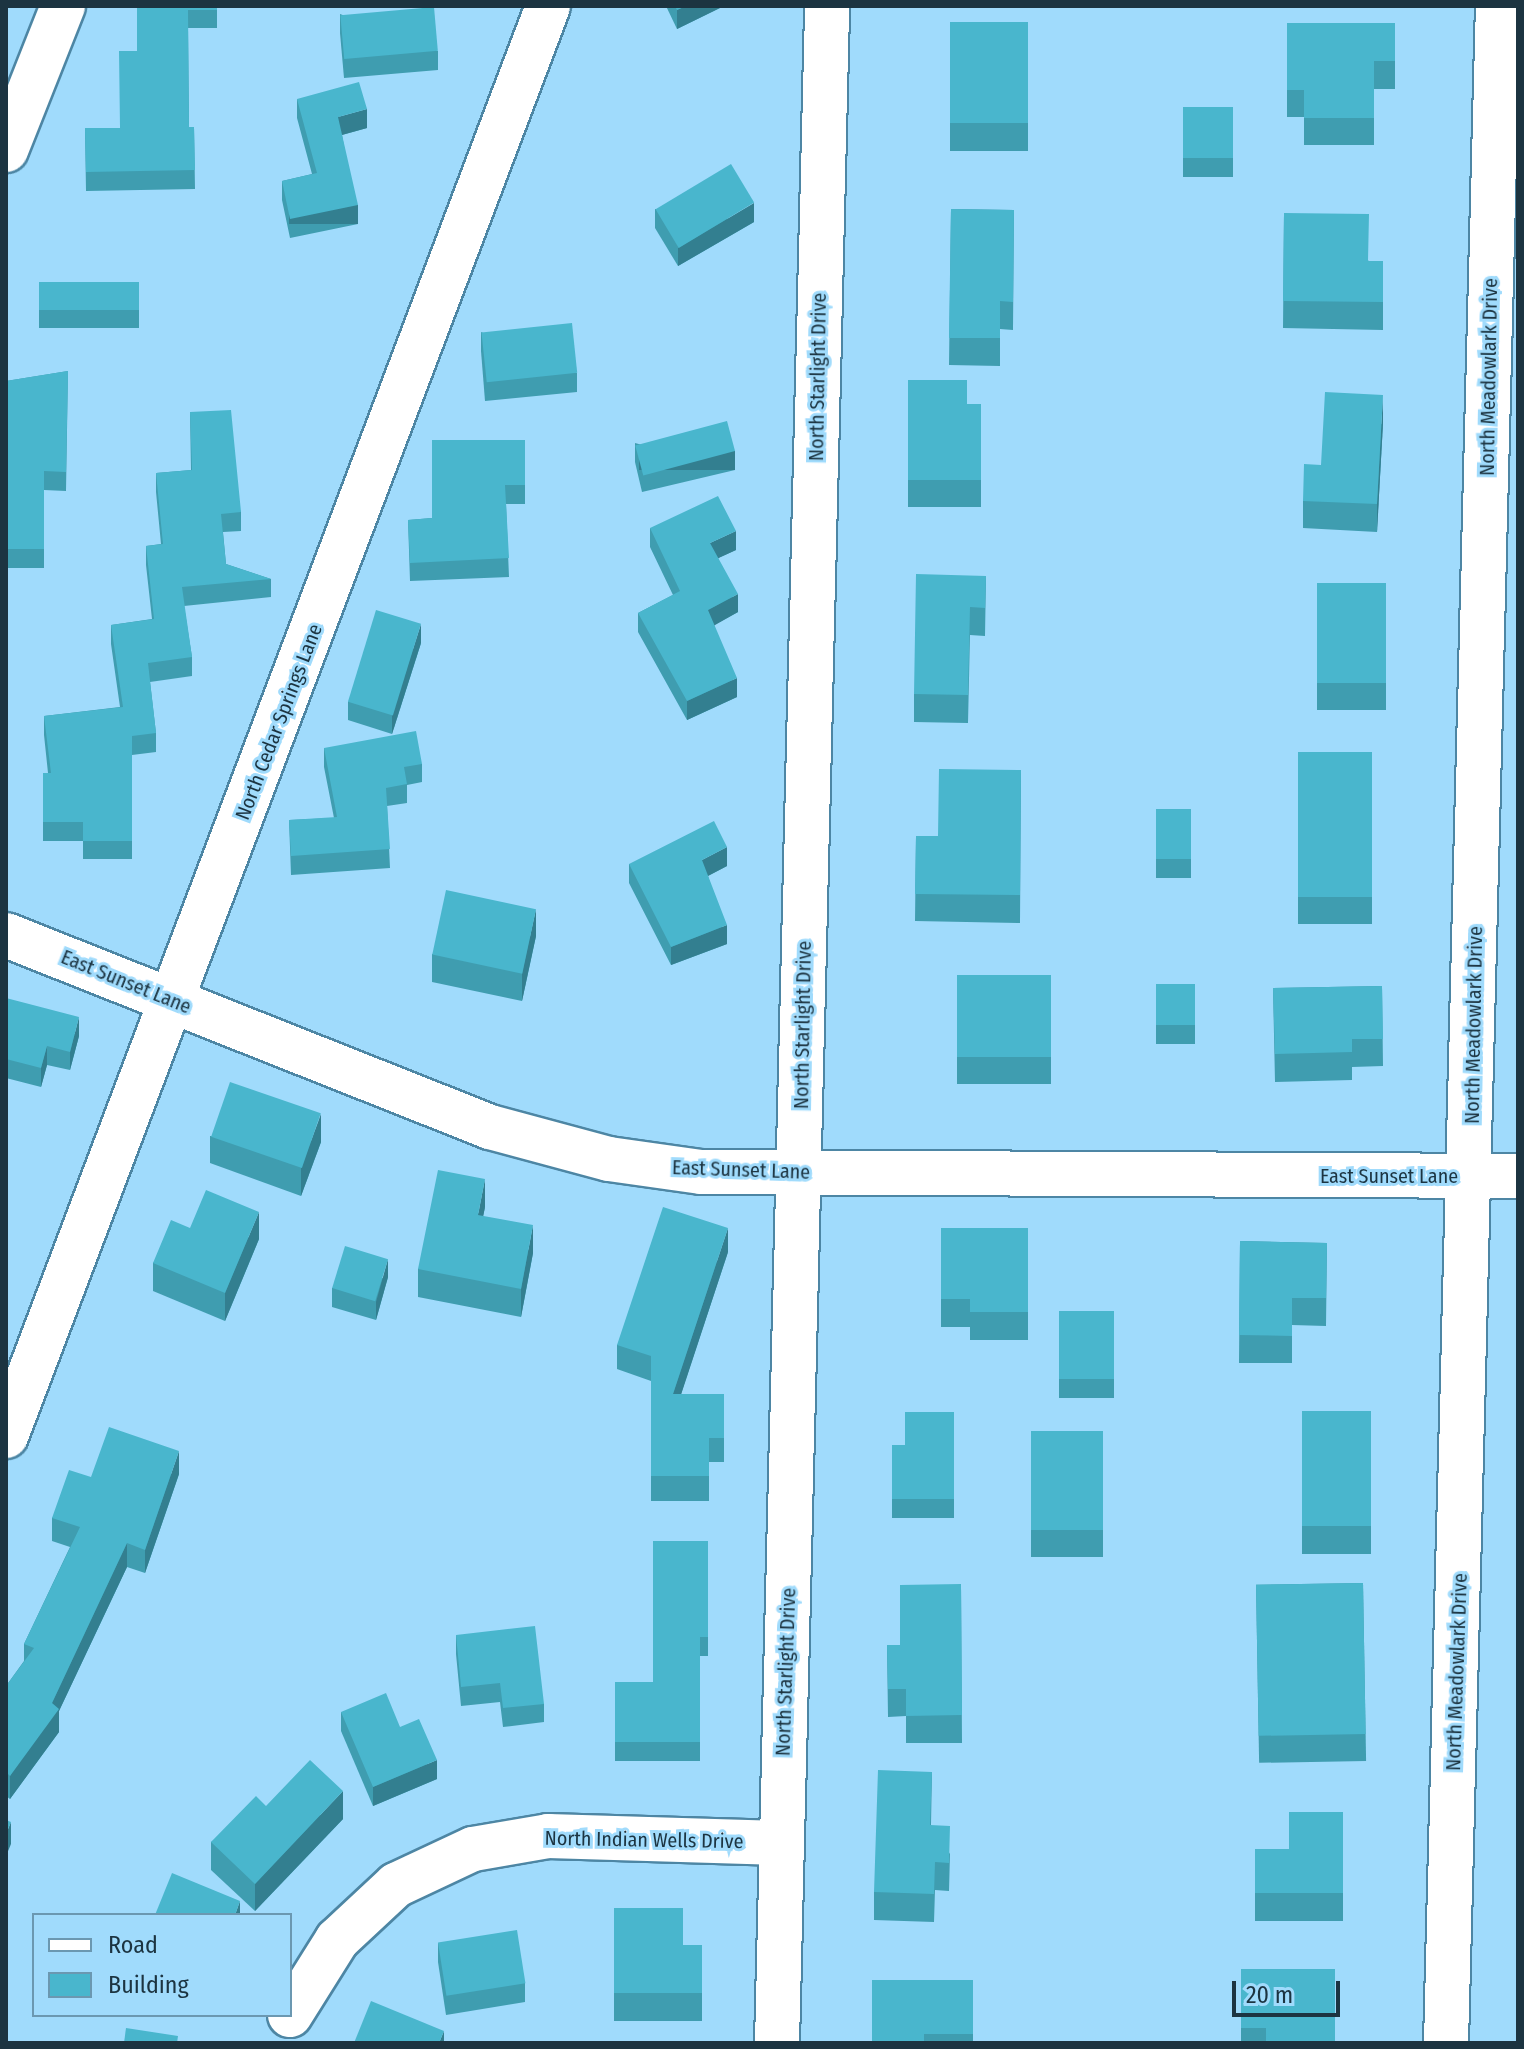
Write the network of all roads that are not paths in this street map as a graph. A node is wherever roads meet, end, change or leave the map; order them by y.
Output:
1 (63, 6) edge
2 (548, 6) edge
3 (827, 6) edge
4 (1498, 6) edge
5 (6, 150) edge
6 (6, 935) edge
7 (174, 1001) junction
8 (799, 1173) junction
9 (1471, 1176) junction
10 (1518, 1176) edge
11 (6, 1436) edge
12 (781, 1843) junction
13 (292, 2012) edge
14 (289, 2017) edge
15 (275, 2043) edge
16 (777, 2043) edge
17 (1446, 2043) edge

1 - 5 street
2 - 7 street, North Cedar Springs Lane
3 - 8 street, North Starlight Drive
4 - 9 street, North Meadowlark Drive
6 - 7 street, East Sunset Lane
7 - 8 street, East Sunset Lane
7 - 11 street, North Cedar Springs Lane
8 - 9 street, East Sunset Lane
8 - 12 street, North Starlight Drive
9 - 10 street, East Sunset Lane
9 - 17 street, North Meadowlark Drive
12 - 13 street, North Indian Wells Drive
12 - 16 street, North Starlight Drive
14 - 15 street, North Indian Wells Drive

